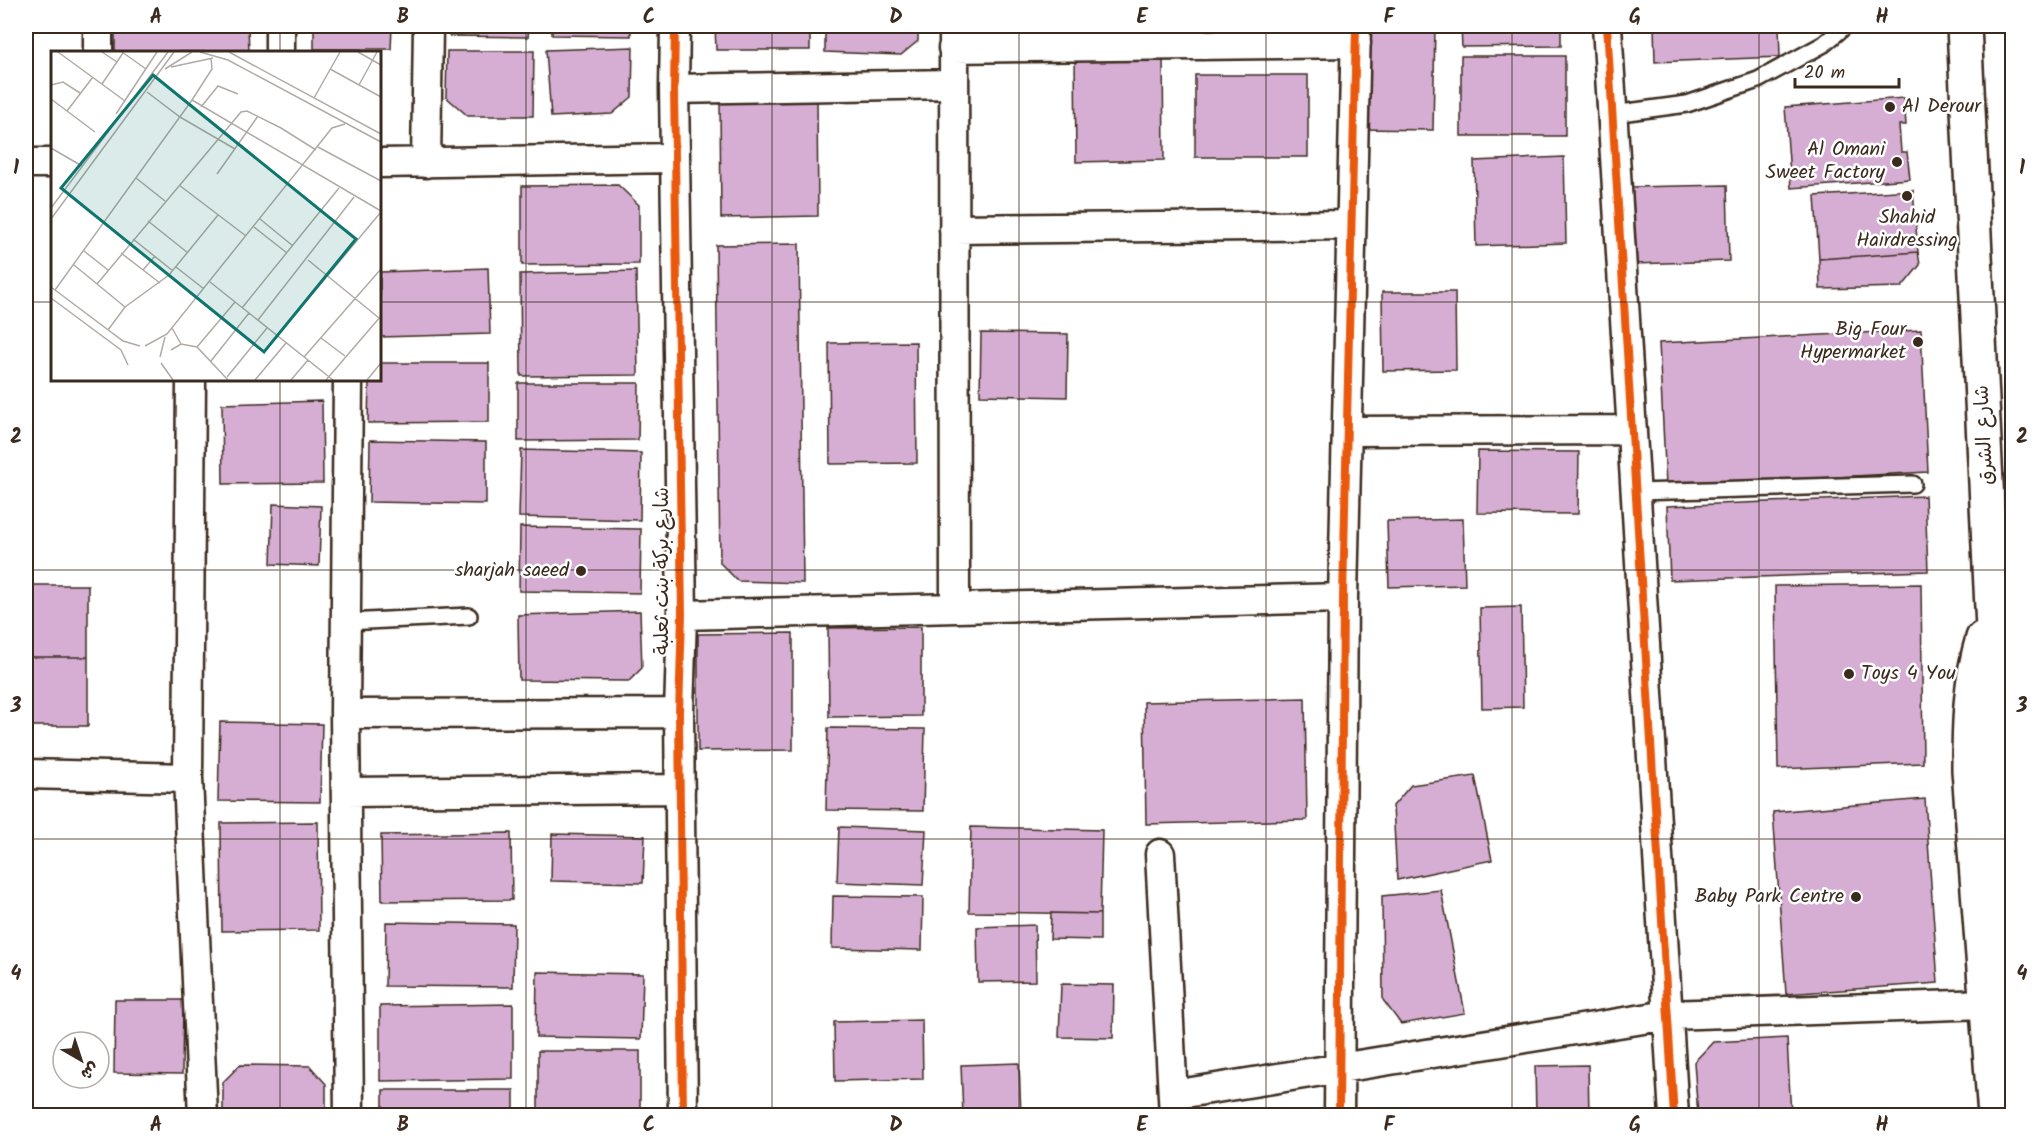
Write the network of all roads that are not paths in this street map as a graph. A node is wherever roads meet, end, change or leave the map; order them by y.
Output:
1 (98, 26) edge
2 (279, 26) edge
3 (429, 26) edge
4 (675, 26) edge
5 (1607, 26) edge
6 (1845, 26) edge
7 (1964, 26) edge
8 (1356, 34) edge
9 (1139, 36) edge
10 (953, 37) edge
11 (98, 51) edge
12 (280, 51) edge
13 (954, 84) junction
14 (674, 89) junction
15 (1613, 114) junction
16 (675, 158) junction
17 (26, 163) edge
18 (51, 163) edge
19 (381, 163) edge
20 (426, 163) junction
21 (1351, 225) junction
22 (954, 229) junction
23 (191, 381) edge
24 (348, 381) edge
25 (1632, 430) junction
26 (1347, 431) junction
27 (1913, 483) dead end
28 (1636, 492) junction
29 (1343, 598) junction
30 (1993, 602) junction
31 (955, 608) junction
32 (681, 615) junction
33 (469, 616) dead end
34 (346, 621) junction
35 (680, 712) junction
36 (345, 714) junction
37 (26, 774) edge
38 (188, 777) junction
39 (680, 789) junction
40 (346, 792) junction
41 (1160, 854) dead end
42 (1986, 1004) junction
43 (1668, 1015) junction
44 (2013, 1024) edge
45 (1339, 1068) junction
46 (1174, 1105) edge
47 (203, 1116) edge
48 (349, 1116) edge
49 (683, 1116) edge
50 (1338, 1116) edge
51 (1674, 1116) edge
52 (1995, 1116) edge

1 - 11 street
2 - 12 street
3 - 20 street
4 - 14 street, شارع بركة بنت ثعلبة
5 - 15 street
6 - 15 lane
7 - 30 main road, شارع الشرق
8 - 9 street
8 - 21 street
9 - 10 street
10 - 13 street
13 - 14 street
13 - 22 street
14 - 16 street, شارع بركة بنت ثعلبة
15 - 25 street
16 - 20 street
16 - 32 street, شارع بركة بنت ثعلبة
17 - 18 street
19 - 20 street
21 - 22 street
21 - 26 street
22 - 31 street
23 - 38 street
24 - 34 street
25 - 26 street
25 - 28 street
26 - 29 street
27 - 28 lane
28 - 43 street
29 - 31 street
29 - 45 street
30 - 42 main road
30 - 44 main road, شارع الشرق
31 - 32 street
32 - 35 street, شارع بركة بنت ثعلبة
33 - 34 lane
34 - 36 street
35 - 36 street
35 - 39 street, شارع بركة بنت ثعلبة
36 - 40 street
37 - 38 street
38 - 47 street
39 - 40 street
39 - 49 street, شارع بركة بنت ثعلبة
40 - 48 street
41 - 46 street
42 - 43 street
42 - 52 main road
43 - 45 street
43 - 51 street
45 - 46 street
45 - 50 street

